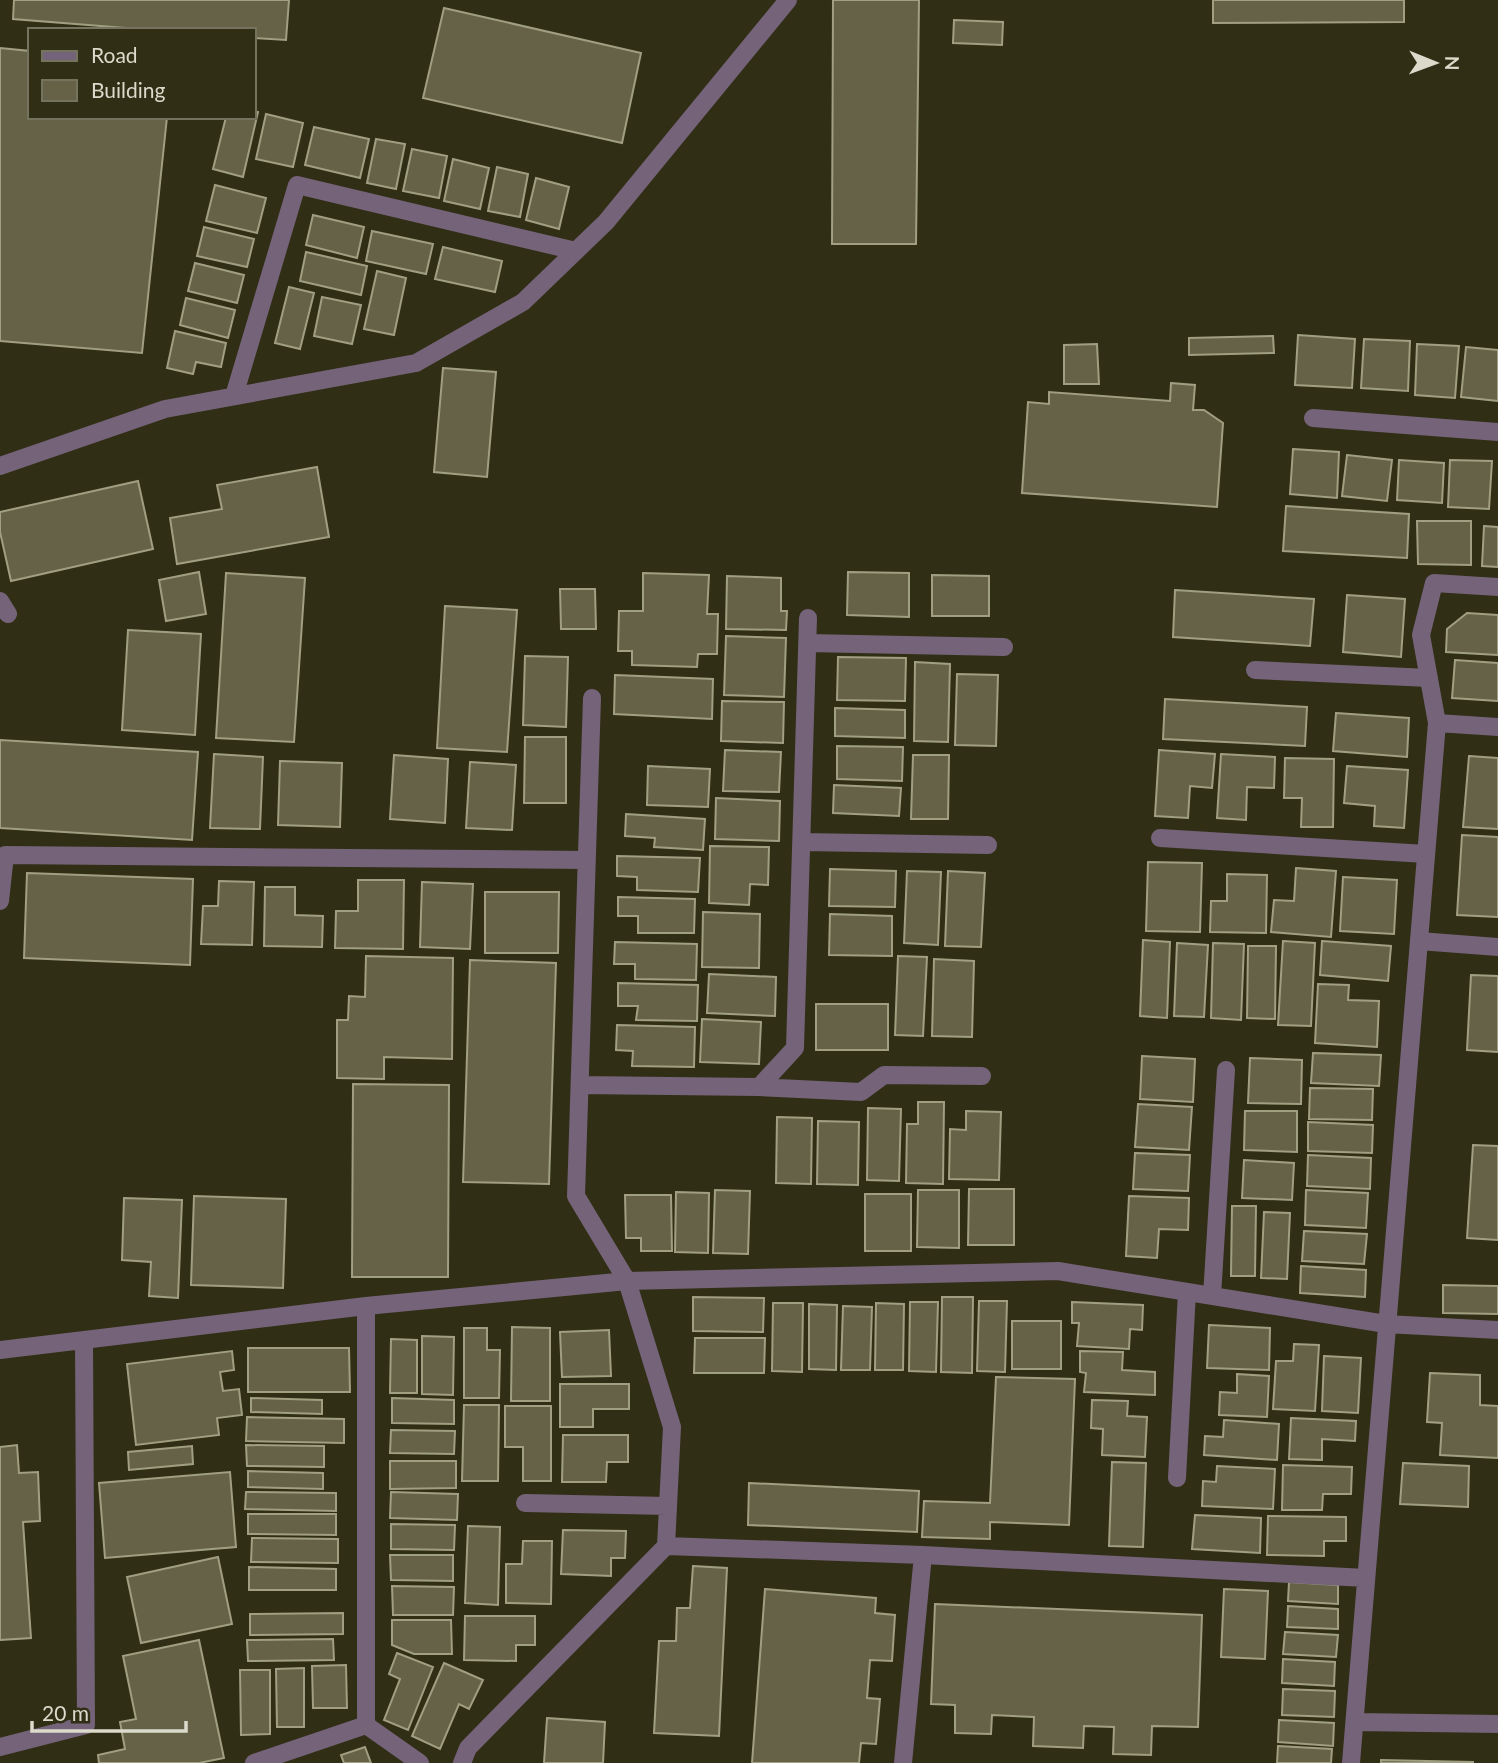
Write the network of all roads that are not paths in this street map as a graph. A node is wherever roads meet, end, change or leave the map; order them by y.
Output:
1 (788, 0) edge
2 (576, 251) junction
3 (234, 396) junction
4 (1313, 418) dead end
5 (1498, 432) edge
6 (0, 466) edge
7 (1498, 587) edge
8 (808, 618) dead end
9 (808, 643) junction
10 (1004, 647) dead end
11 (1255, 670) dead end
12 (1429, 678) junction
13 (592, 698) dead end
14 (1437, 723) junction
15 (1498, 727) edge
16 (1160, 838) dead end
17 (802, 842) junction
18 (988, 845) dead end
19 (1426, 854) junction
20 (586, 860) junction
21 (0, 901) edge
22 (1419, 941) junction
23 (1498, 947) edge
24 (1226, 1070) dead end
25 (982, 1076) dead end
26 (580, 1085) junction
27 (759, 1087) junction
28 (627, 1281) junction
29 (1187, 1292) junction
30 (1212, 1296) junction
31 (366, 1306) junction
32 (1386, 1324) junction
33 (1498, 1329) edge
34 (84, 1341) junction
35 (0, 1350) edge
36 (1177, 1478) dead end
37 (525, 1503) dead end
38 (668, 1506) junction
39 (666, 1546) junction
40 (923, 1555) junction
41 (1366, 1578) junction
42 (1355, 1722) junction
43 (1498, 1724) edge
44 (366, 1726) junction
45 (0, 1747) edge
46 (254, 1763) edge
47 (420, 1763) edge
48 (462, 1763) edge
49 (904, 1763) edge
50 (1351, 1763) edge

1 - 2 street
2 - 3 street
2 - 3 street
3 - 6 street
4 - 5 street
7 - 12 street
8 - 9 street
9 - 10 street
9 - 17 street
11 - 12 street
12 - 14 street
13 - 20 street
14 - 15 street
14 - 19 street
16 - 19 street
17 - 18 street
17 - 27 street
19 - 22 street
20 - 21 street
20 - 26 street
22 - 23 street
22 - 32 street
24 - 30 street
25 - 27 street
26 - 27 street
26 - 28 street
28 - 29 street
28 - 31 street
28 - 38 street
29 - 30 street
29 - 36 street
30 - 32 street
31 - 34 street
31 - 44 street
32 - 33 street
32 - 41 street
34 - 35 street
34 - 45 street
37 - 38 street
38 - 39 street
39 - 40 street
39 - 48 street
40 - 41 street
40 - 49 street
41 - 42 street
42 - 43 street
42 - 50 street
44 - 46 street
44 - 47 street

